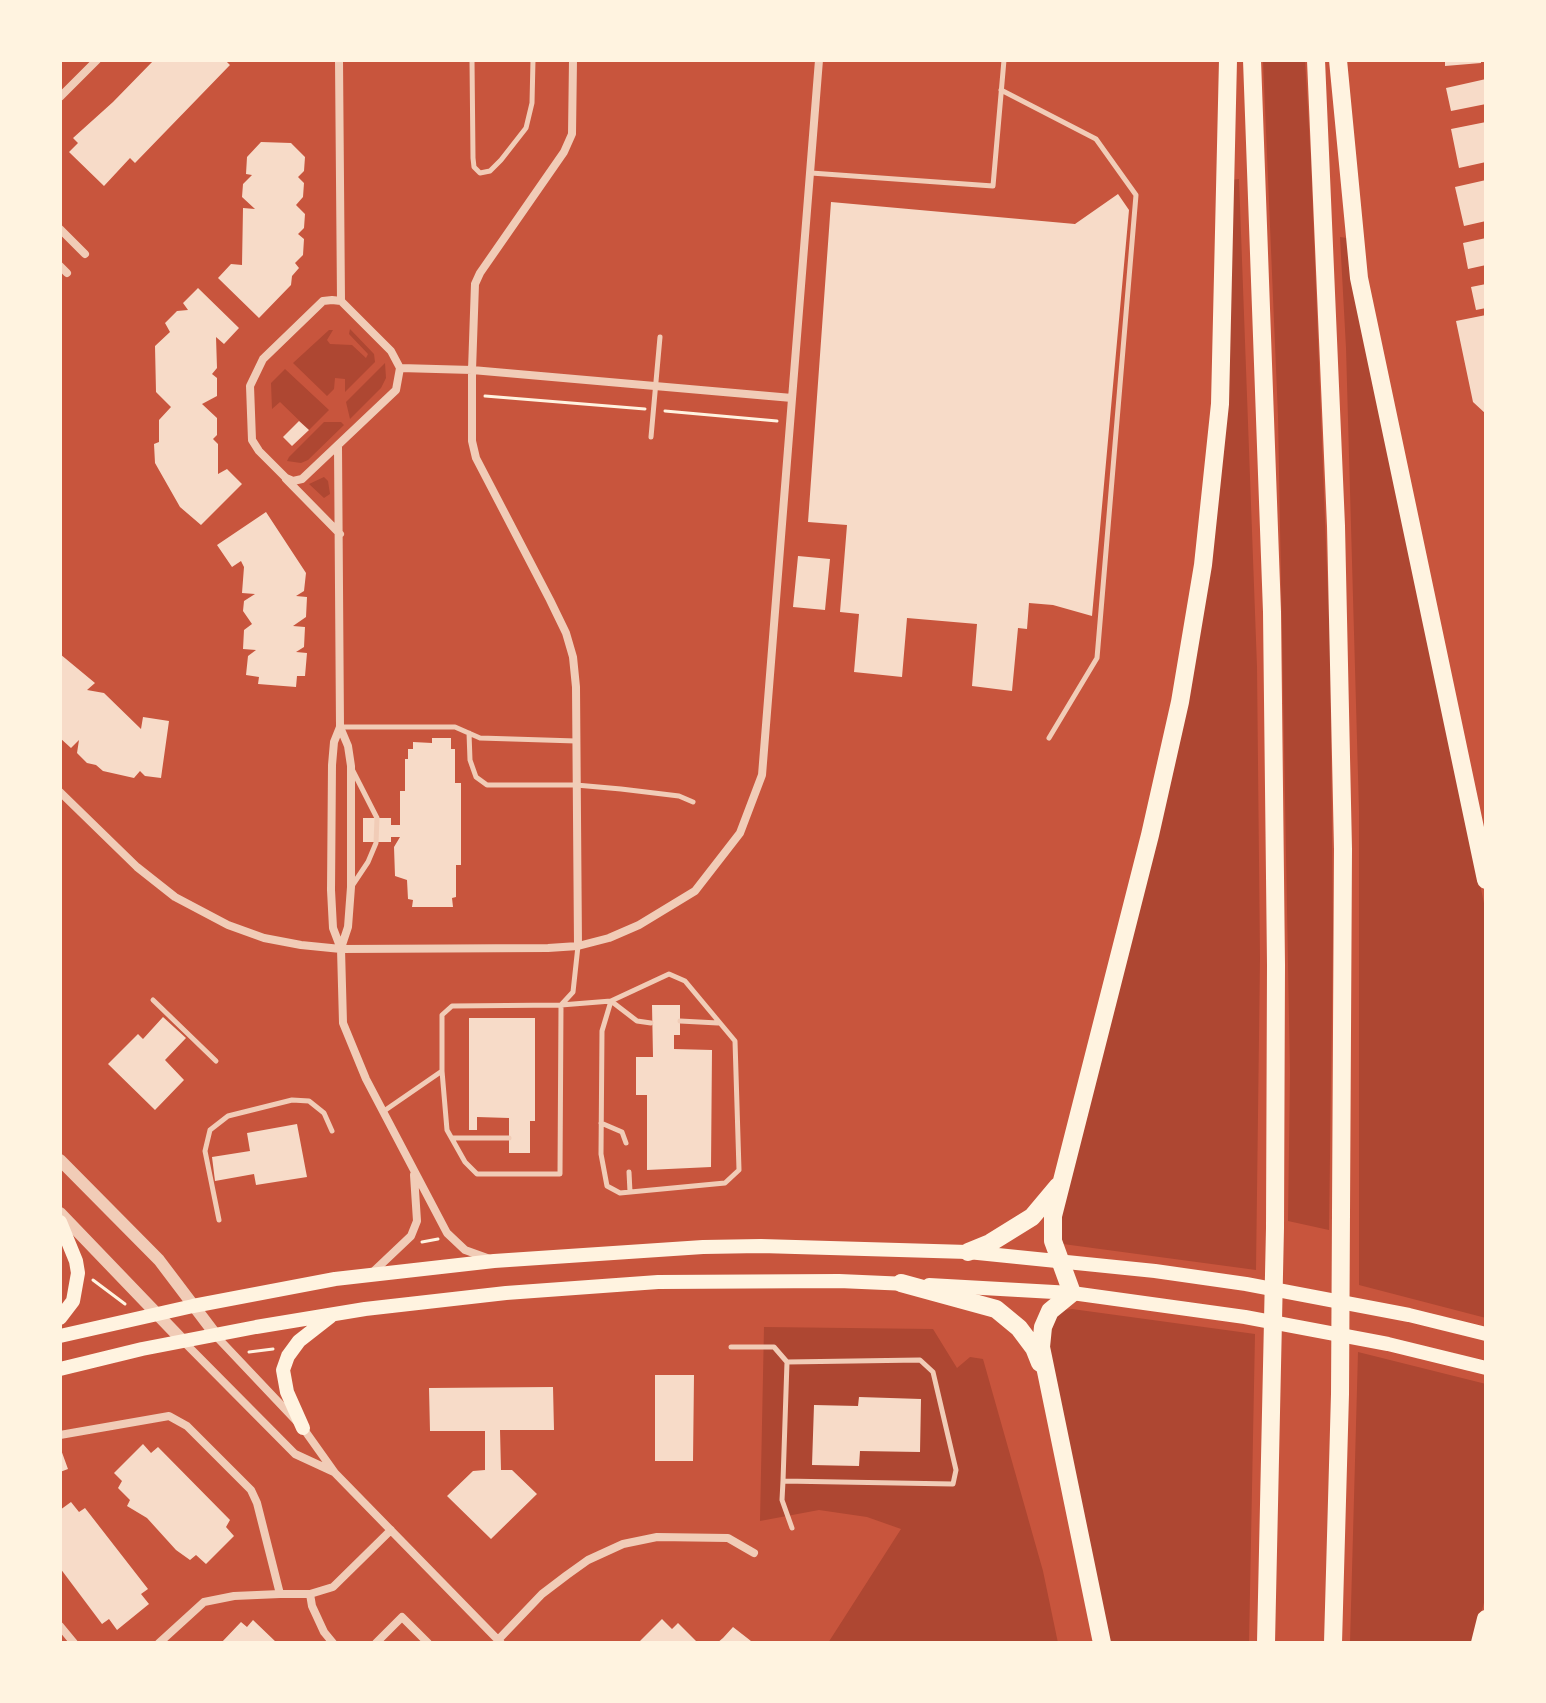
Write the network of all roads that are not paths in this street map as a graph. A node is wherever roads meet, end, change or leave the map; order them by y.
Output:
1 (97, 60) edge
2 (339, 60) edge
3 (472, 60) edge
4 (533, 60) edge
5 (573, 60) edge
6 (819, 60) edge
7 (1004, 60) edge
8 (1228, 60) edge
9 (1252, 60) edge
10 (1316, 60) edge
11 (1338, 60) edge
12 (1001, 90) junction
13 (60, 97) edge
14 (811, 173) junction
15 (60, 229) edge
16 (85, 254) dead end
17 (341, 301) junction
18 (660, 337) dead end
19 (400, 368) junction
20 (472, 370) junction
21 (656, 386) junction
22 (792, 398) junction
23 (651, 437) dead end
24 (338, 447) junction
25 (286, 478) junction
26 (340, 534) junction
27 (340, 727) junction
28 (469, 733) junction
29 (1049, 738) dead end
30 (576, 741) junction
31 (351, 766) junction
32 (576, 785) junction
33 (60, 792) edge
34 (693, 802) dead end
35 (1486, 880) edge
36 (351, 887) junction
37 (578, 946) junction
38 (341, 949) junction
39 (153, 1000) dead end
40 (611, 1001) junction
41 (561, 1005) junction
42 (680, 1021) dead end
43 (651, 1023) dead end
44 (719, 1023) junction
45 (216, 1061) dead end
46 (442, 1071) junction
47 (384, 1111) junction
48 (601, 1123) junction
49 (332, 1131) dead end
50 (451, 1138) junction
51 (509, 1138) dead end
52 (626, 1143) dead end
53 (60, 1160) edge
54 (413, 1167) junction
55 (629, 1172) dead end
56 (1064, 1177) junction
57 (630, 1192) junction
58 (60, 1213) edge
59 (219, 1220) dead end
60 (60, 1222) edge
61 (968, 1252) junction
62 (1060, 1260) junction
63 (494, 1261) junction
64 (369, 1275) junction
65 (901, 1283) junction
66 (1072, 1293) junction
67 (193, 1306) junction
68 (158, 1314) junction
69 (333, 1314) junction
70 (60, 1318) edge
71 (215, 1334) junction
72 (1486, 1334) edge
73 (60, 1336) edge
74 (182, 1340) junction
75 (731, 1347) dead end
76 (787, 1362) junction
77 (1486, 1368) edge
78 (60, 1369) edge
79 (1044, 1371) junction
80 (303, 1428) junction
81 (60, 1435) edge
82 (335, 1473) junction
83 (783, 1481) junction
84 (792, 1528) dead end
85 (391, 1530) junction
86 (754, 1553) dead end
87 (280, 1594) junction
88 (310, 1594) junction
89 (1486, 1619) edge
90 (60, 1626) edge
91 (500, 1641) edge
92 (74, 1643) edge
93 (159, 1643) edge
94 (333, 1643) edge
95 (376, 1643) edge
96 (428, 1643) edge
97 (1102, 1643) edge
98 (1266, 1643) edge
99 (1333, 1643) edge
100 (1480, 1643) edge

1 - 13 street
2 - 17 street
3 - 4 lane
5 - 20 street
6 - 14 street
7 - 12 lane
8 - 56 highway
9 - 98 highway
10 - 99 highway
11 - 35 highway
12 - 14 lane
12 - 29 lane
14 - 22 street
15 - 16 street
17 - 19 street
17 - 25 street
18 - 21 lane
19 - 20 street
19 - 24 street
20 - 21 street
20 - 30 street
21 - 22 street
21 - 23 lane
22 - 37 street
24 - 25 street
24 - 26 street
25 - 26 street
26 - 27 street
27 - 28 lane
27 - 31 street
27 - 38 street
28 - 30 lane
28 - 32 lane
30 - 32 street
31 - 36 street
31 - 36 lane
32 - 34 lane
32 - 37 street
33 - 38 street
36 - 38 street
37 - 38 street
37 - 41 lane
38 - 47 street
39 - 45 lane
40 - 41 lane
40 - 43 lane
40 - 44 lane
40 - 48 lane
41 - 46 lane
41 - 50 lane
42 - 44 lane
44 - 57 lane
46 - 47 lane
46 - 50 lane
47 - 54 street
48 - 52 lane
48 - 57 lane
49 - 59 lane
50 - 51 lane
53 - 67 street
54 - 63 street
54 - 64 street
55 - 57 lane
56 - 61 highway
56 - 62 highway
58 - 68 street
60 - 70 main road
61 - 62 main road
61 - 63 main road
62 - 66 highway
62 - 72 main road
63 - 64 main road
64 - 67 main road
65 - 66 main road
65 - 69 main road
65 - 79 highway
66 - 77 main road
66 - 79 highway
67 - 68 main road
67 - 71 street
68 - 73 main road
68 - 74 street
69 - 71 main road
69 - 80 main road
71 - 74 main road
71 - 80 street
74 - 78 main road
74 - 82 street
75 - 76 lane
76 - 83 lane
76 - 83 lane
79 - 97 highway
80 - 82 street
81 - 87 street
82 - 85 street
83 - 84 lane
85 - 88 street
85 - 91 street
86 - 91 street
87 - 88 street
87 - 93 street
88 - 94 street
89 - 100 highway
90 - 92 street
95 - 96 street

